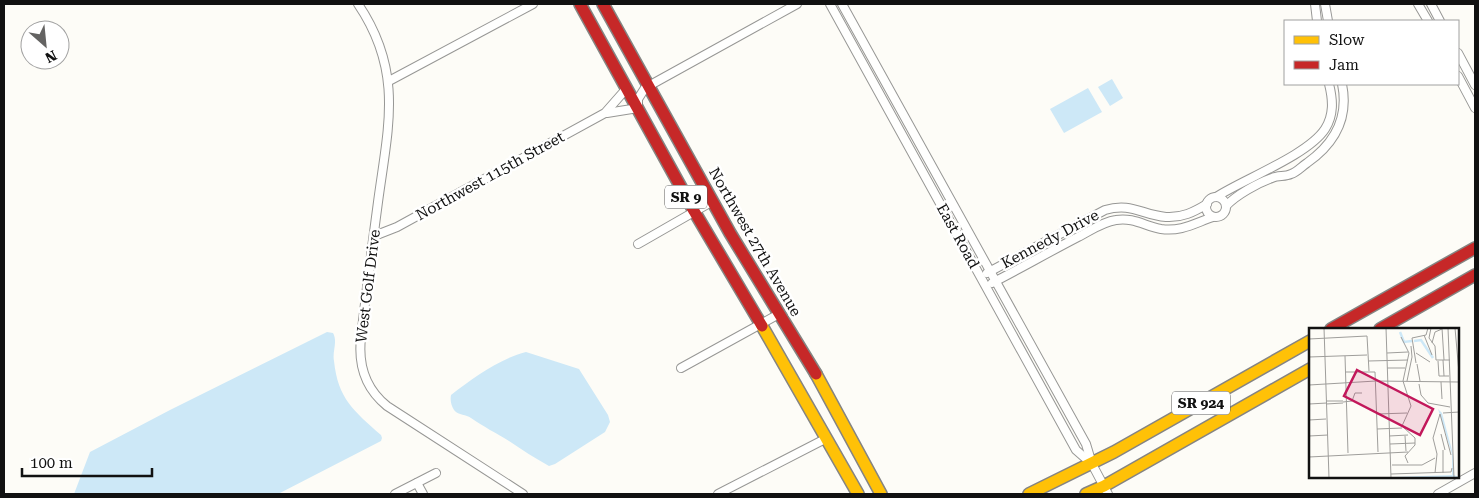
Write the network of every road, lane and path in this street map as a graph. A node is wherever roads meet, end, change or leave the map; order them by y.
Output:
1 (358, 4) edge
2 (533, 4) edge
3 (580, 4) edge
4 (603, 4) edge
5 (797, 4) edge
6 (830, 4) edge
7 (842, 4) edge
8 (1315, 4) edge
9 (1325, 4) edge
10 (1418, 4) edge
11 (1430, 4) edge
12 (1317, 20) edge
13 (1328, 20) edge
14 (1427, 20) edge
15 (1439, 20) edge
16 (1459, 55) edge
17 (1459, 78) edge
18 (389, 81) junction
19 (1329, 85) edge
20 (1342, 85) edge
21 (1475, 85) edge
22 (649, 86) junction
23 (627, 88) junction
24 (638, 108) junction
25 (1475, 108) edge
26 (605, 113) junction
27 (1299, 151) junction
28 (1307, 163) junction
29 (1216, 197) junction
30 (713, 201) junction
31 (1207, 204) junction
32 (1226, 206) junction
33 (694, 211) junction
34 (1213, 217) junction
35 (374, 236) junction
36 (638, 244) dead end
37 (1475, 248) edge
38 (990, 271) junction
39 (1475, 275) edge
40 (981, 276) junction
41 (996, 281) junction
42 (986, 286) junction
43 (779, 314) junction
44 (761, 323) junction
45 (1334, 328) edge
46 (1382, 328) edge
47 (1309, 342) edge
48 (681, 368) dead end
49 (1309, 370) edge
50 (827, 438) junction
51 (1092, 464) junction
52 (436, 474) dead end
53 (1475, 474) edge
54 (417, 483) junction
55 (1106, 490) edge
56 (395, 494) edge
57 (423, 494) edge
58 (523, 494) edge
59 (718, 494) edge
60 (858, 494) edge
61 (881, 494) edge
62 (1028, 494) edge
63 (1086, 494) edge
64 (1438, 494) edge

1 - 18 street, West Golf Drive
2 - 18 street
3 - 23 main road, SR 9
4 - 22 main road, Northwest 27th Avenue / SR 9
5 - 22 street
6 - 40 street, East Road
7 - 38 street, East Road
8 - 12 street
9 - 13 street
10 - 14 street
11 - 15 street
16 - 21 street
17 - 25 street
18 - 35 street, West Golf Drive
19 - 27 street, Kennedy Drive
20 - 28 street, Kennedy Drive
22 - 24 street
22 - 30 main road, Northwest 27th Avenue / SR 9
23 - 24 main road, SR 9
23 - 26 street, Northwest 115th Street
24 - 26 street, Northwest 115th Street
24 - 33 main road, SR 9
26 - 35 street, Northwest 115th Street
27 - 28 street
27 - 29 street, Kennedy Drive
28 - 32 street, Kennedy Drive
29 - 31 street, Kennedy Drive
29 - 32 street
30 - 33 street
30 - 43 main road, Northwest 27th Avenue / SR 9
31 - 34 street
31 - 38 street, Kennedy Drive
32 - 34 street, Kennedy Drive
33 - 36 street
33 - 44 main road, SR 9
34 - 41 street, Kennedy Drive
35 - 58 street, West Golf Drive
37 - 45 main road
38 - 40 street, Kennedy Drive
38 - 41 street, East Road
39 - 46 main road
40 - 42 street, East Road
41 - 42 street, Kennedy Drive
41 - 51 street, East Road
42 - 51 street, East Road
43 - 44 street
43 - 61 main road, Northwest 27th Avenue / SR 9
44 - 48 street
44 - 50 main road, SR 9
47 - 51 main road, SR 924
49 - 55 main road, SR 924
50 - 59 street
50 - 60 main road, SR 9
51 - 55 street, East Road
51 - 62 main road, SR 924
52 - 54 street
53 - 64 street
54 - 56 street
54 - 57 street
55 - 63 main road, SR 924

